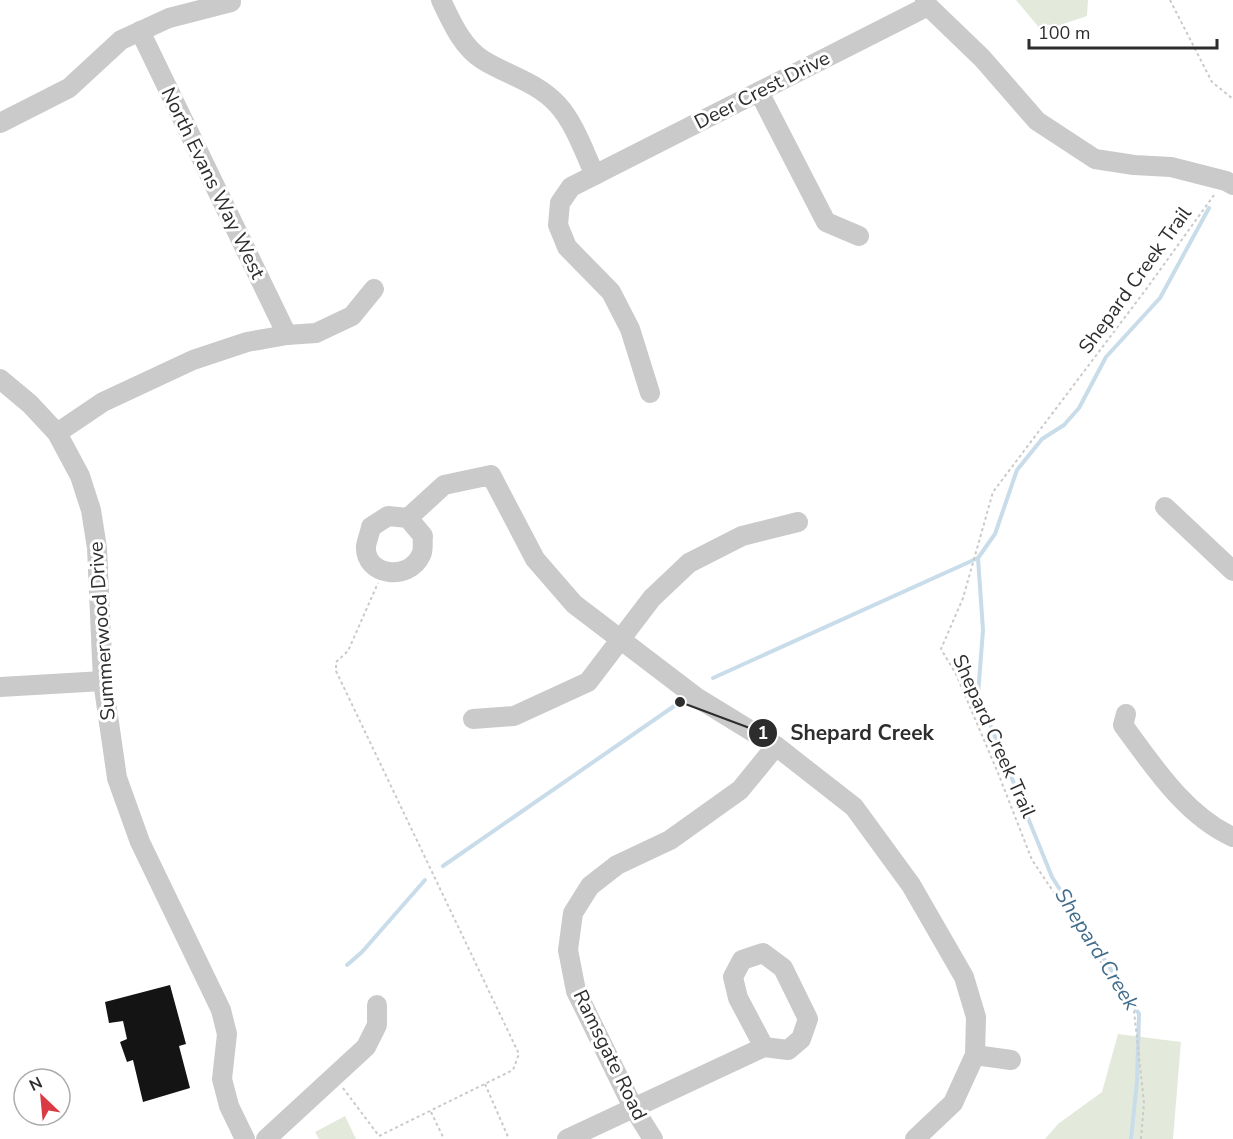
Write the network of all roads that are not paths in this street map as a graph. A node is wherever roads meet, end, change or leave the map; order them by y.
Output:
1 (441, 0) edge
2 (231, 2) dead end
3 (927, 3) edge
4 (140, 31) junction
5 (759, 92) junction
6 (0, 123) edge
7 (595, 175) junction
8 (1230, 183) edge
9 (859, 236) dead end
10 (374, 289) dead end
11 (287, 335) junction
12 (0, 379) edge
13 (650, 393) dead end
14 (57, 433) junction
15 (1165, 507) dead end
16 (408, 518) junction
17 (798, 522) dead end
18 (1233, 571) edge
19 (621, 639) junction
20 (103, 681) junction
21 (0, 687) edge
22 (1126, 714) dead end
23 (473, 720) dead end
24 (776, 746) junction
25 (1233, 837) edge
26 (377, 1005) dead end
27 (764, 1047) junction
28 (975, 1055) junction
29 (1011, 1060) dead end
30 (633, 1107) junction
31 (244, 1139) edge
32 (266, 1139) edge
33 (567, 1139) edge
34 (653, 1139) edge
35 (915, 1139) edge

1 - 7 street
2 - 4 street
3 - 5 street, Deer Crest Drive
3 - 8 street
4 - 6 street
4 - 11 street, North Evans Way West
5 - 7 street, Deer Crest Drive
5 - 9 street
7 - 13 street, Deer Crest Drive
10 - 11 street
11 - 14 street
12 - 14 street, Summerwood Drive
14 - 20 street, Summerwood Drive
15 - 18 street
16 - 16 street
16 - 19 street
17 - 19 street
19 - 23 street
19 - 24 street
20 - 21 street
20 - 31 street, Summerwood Drive
22 - 25 street
24 - 28 street
24 - 30 street, Ramsgate Road
26 - 32 street
27 - 27 street
27 - 30 street
28 - 29 street
28 - 35 street
30 - 33 street
30 - 34 street, Ramsgate Road

